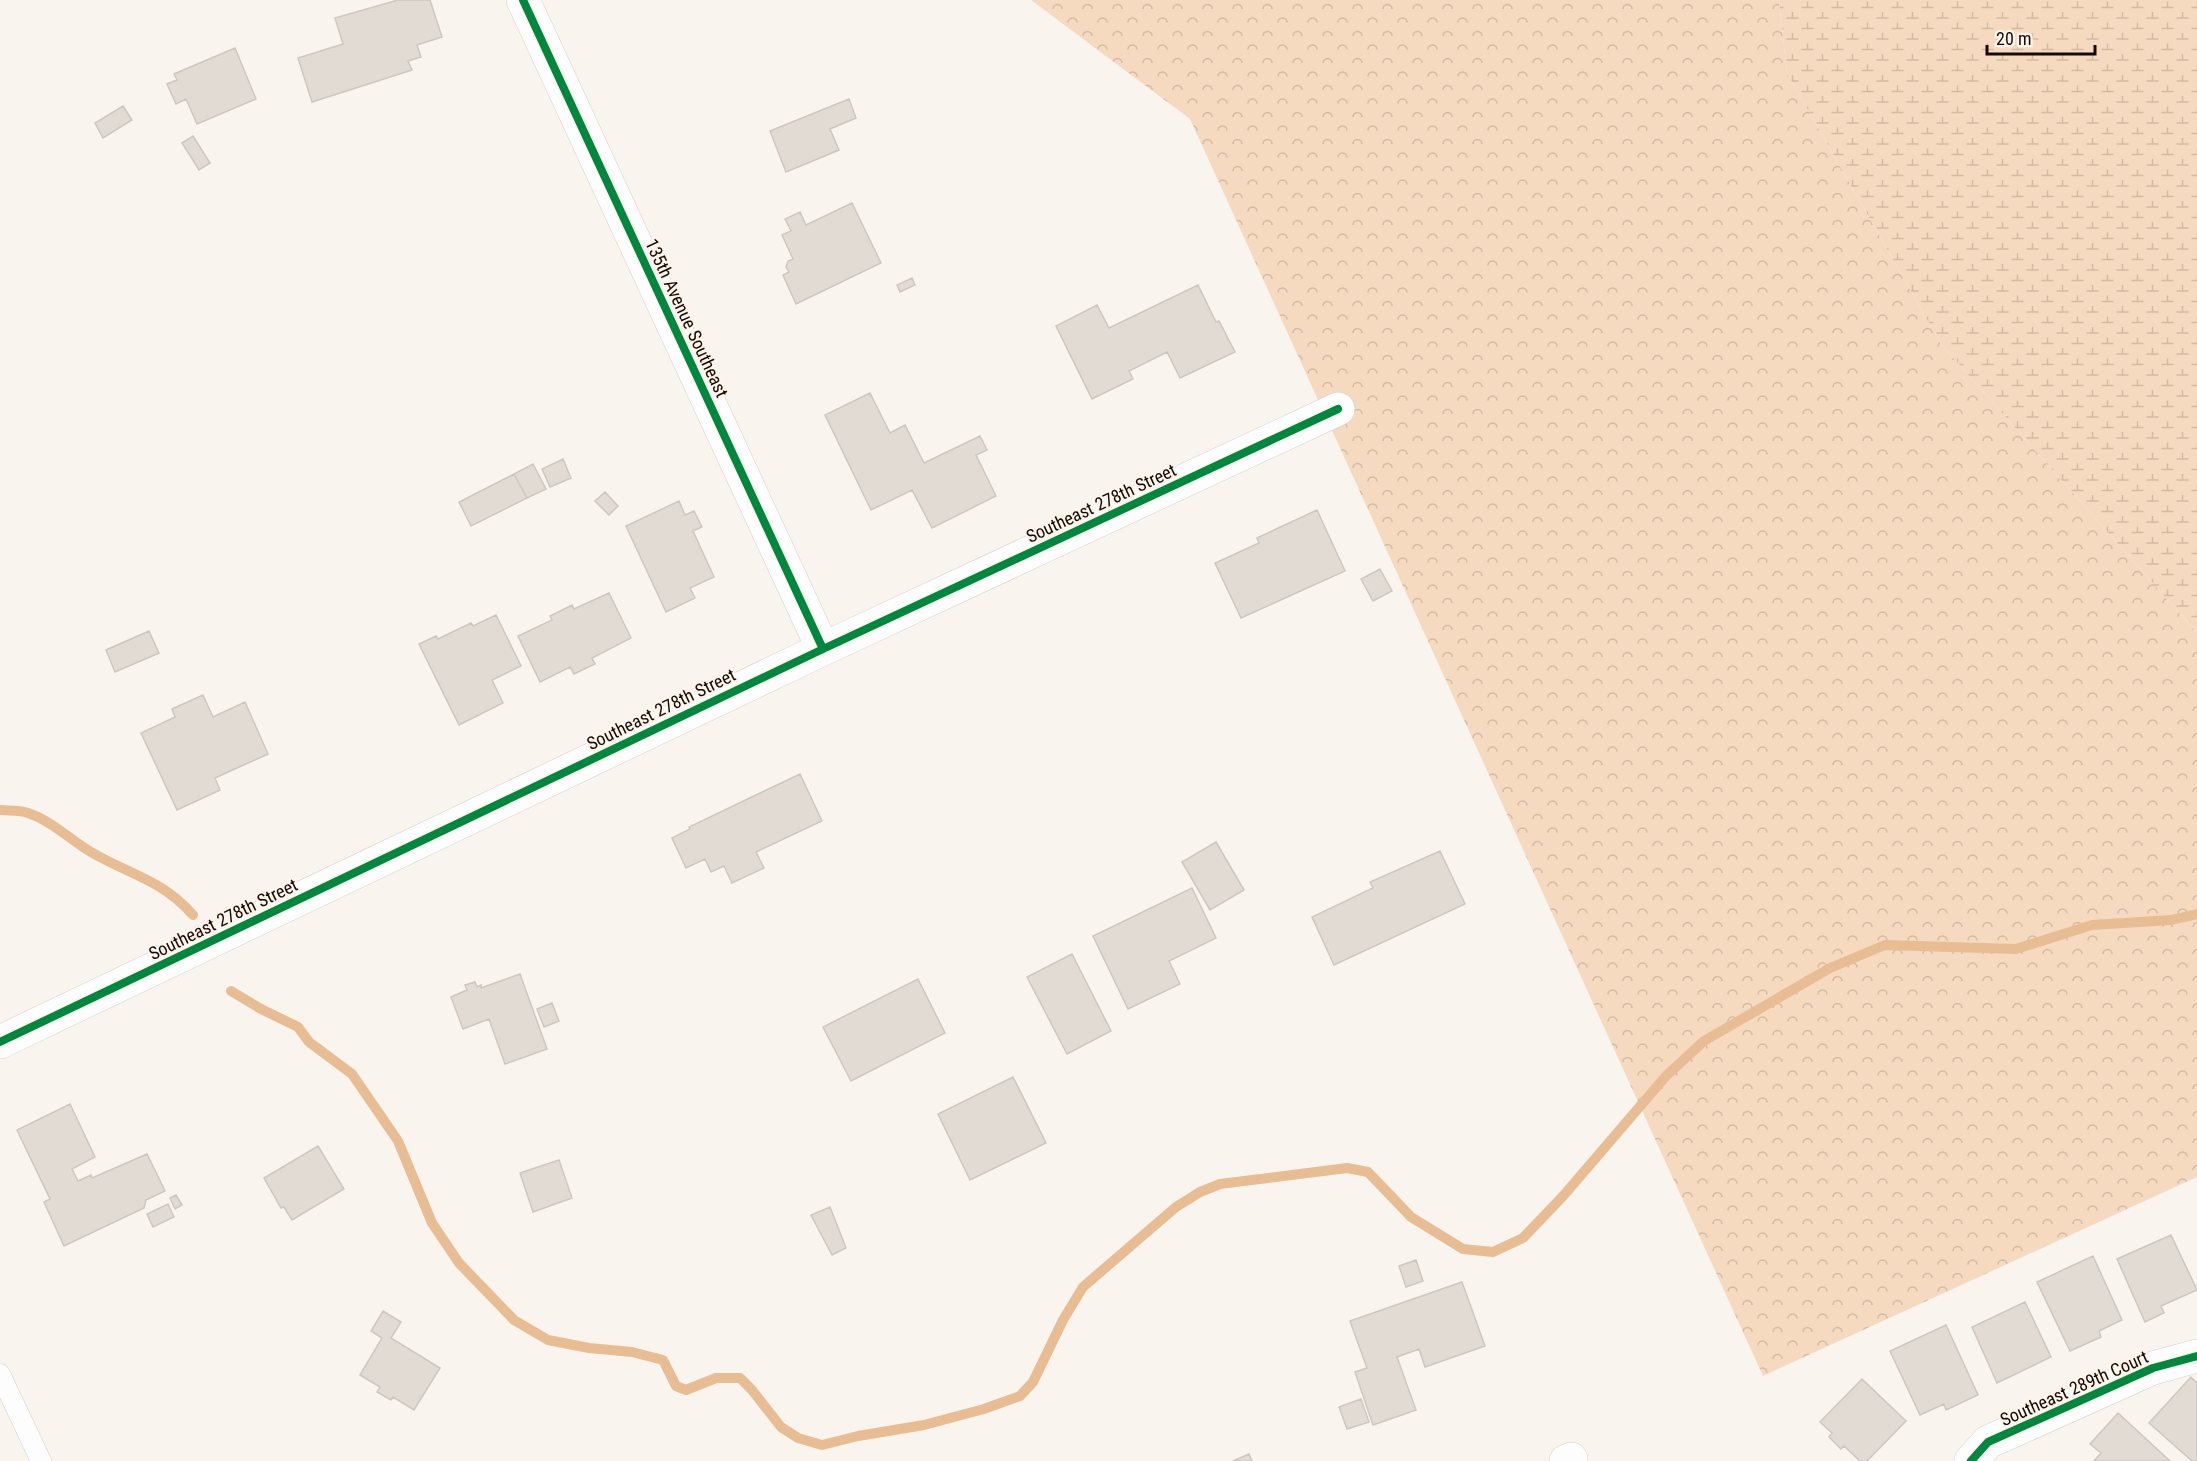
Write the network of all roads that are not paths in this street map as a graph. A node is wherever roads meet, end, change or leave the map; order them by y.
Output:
1 (523, 0) edge
2 (1338, 409) dead end
3 (823, 649) junction
4 (0, 1042) edge
5 (2197, 1356) edge
6 (0, 1374) edge
7 (41, 1461) edge
8 (1971, 1461) edge

1 - 3 street, 135th Avenue Southeast
2 - 3 street, Southeast 278th Street
3 - 4 street, Southeast 278th Street
5 - 8 street, Southeast 289th Court
6 - 7 lane

